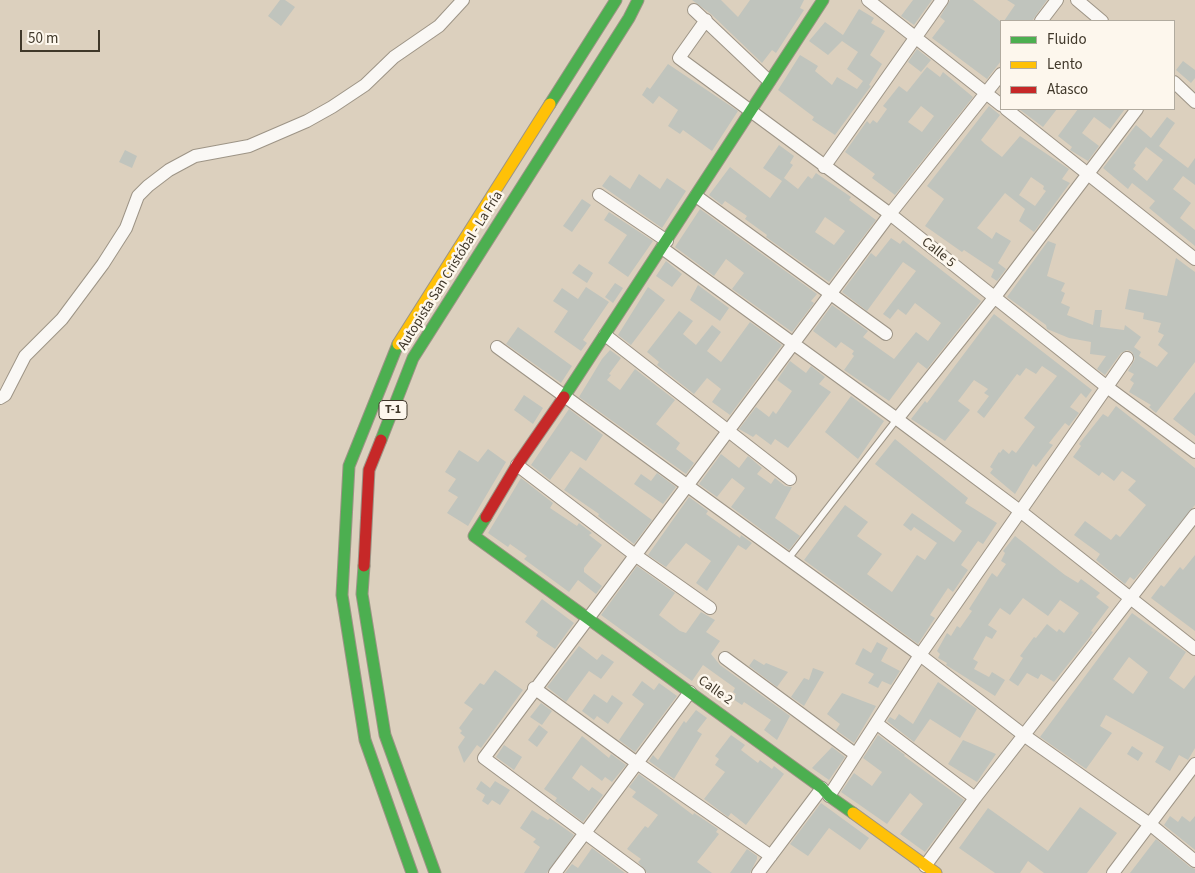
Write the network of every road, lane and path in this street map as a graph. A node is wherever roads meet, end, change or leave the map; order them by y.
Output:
1 (463, 0) edge
2 (616, 0) edge
3 (638, 0) edge
4 (822, 0) edge
5 (868, 0) edge
6 (942, 0) edge
7 (1056, 0) edge
8 (1076, 0) edge
9 (694, 10) dead end
10 (706, 20) junction
11 (1041, 20) edge
12 (1101, 20) edge
13 (916, 38) junction
14 (1000, 75) edge
15 (769, 81) junction
16 (1175, 83) edge
17 (986, 93) junction
18 (1195, 102) edge
19 (1000, 104) edge
20 (1007, 110) edge
21 (1136, 110) edge
22 (751, 111) junction
23 (824, 167) junction
24 (1089, 174) junction
25 (599, 195) dead end
26 (696, 196) junction
27 (890, 214) junction
28 (664, 245) junction
29 (1195, 259) edge
30 (831, 293) junction
31 (994, 298) junction
32 (886, 334) dead end
33 (605, 335) junction
34 (793, 344) junction
35 (497, 348) dead end
36 (1127, 358) dead end
37 (1107, 387) junction
38 (565, 396) junction
39 (0, 398) edge
40 (897, 419) junction
41 (728, 431) junction
42 (1195, 452) edge
43 (517, 465) junction
44 (790, 478) dead end
45 (687, 486) junction
46 (1020, 511) junction
47 (1195, 515) edge
48 (635, 555) junction
49 (788, 559) junction
50 (1131, 599) junction
51 (710, 608) dead end
52 (588, 619) junction
53 (1195, 649) edge
54 (920, 655) junction
55 (725, 658) dead end
56 (534, 688) junction
57 (690, 692) junction
58 (876, 723) junction
59 (1025, 736) junction
60 (855, 754) junction
61 (637, 763) junction
62 (1195, 764) edge
63 (825, 792) junction
64 (975, 798) junction
65 (1151, 826) junction
66 (584, 834) junction
67 (771, 856) junction
68 (1195, 860) edge
69 (925, 866) junction
70 (412, 873) edge
71 (435, 873) edge
72 (555, 873) edge
73 (639, 873) edge
74 (758, 873) edge
75 (936, 873) edge
76 (1113, 873) edge

1 - 39 street
2 - 70 main road, Autopista San Cristóbal - La Fría / T-1
3 - 71 main road, Autopista San Cristóbal - La Fría / T-1
4 - 15 main road
5 - 13 street
6 - 13 street
7 - 11 street
8 - 12 street
9 - 10 street
10 - 15 street
10 - 22 street, Calle 5
13 - 17 street
13 - 23 street
14 - 17 street
15 - 22 main road
16 - 18 street
17 - 19 street
17 - 27 street
20 - 24 street
21 - 24 street
22 - 23 street, Calle 5
22 - 26 main road
23 - 27 street, Calle 5
24 - 29 street
24 - 31 street
25 - 28 street
26 - 28 main road
26 - 30 street
27 - 30 street
27 - 31 street, Calle 5
28 - 33 main road
28 - 34 street
30 - 32 street
30 - 34 street
31 - 37 street, Calle 5
31 - 40 street
33 - 38 main road
33 - 41 street
34 - 40 street
34 - 41 street
35 - 38 street
36 - 37 street
37 - 42 street, Calle 5
37 - 46 street
38 - 43 main road
38 - 45 street
40 - 46 street
40 - 49 lane
41 - 44 street
41 - 45 street
43 - 48 street
43 - 52 main road, Calle 2
45 - 48 street
45 - 49 street
46 - 50 street
46 - 54 street
47 - 50 street
48 - 51 street
48 - 52 street
49 - 54 street
50 - 53 street
50 - 59 street
52 - 56 street
52 - 57 main road, Calle 2
54 - 58 street
54 - 59 street
55 - 60 street
56 - 61 street
56 - 66 street
57 - 61 street
57 - 63 main road, Calle 2
58 - 60 street
58 - 64 street
59 - 64 street
59 - 65 street
60 - 63 street
61 - 66 street
61 - 67 street
62 - 65 street
63 - 67 street
63 - 69 main road, Calle 2
64 - 69 street
65 - 68 street
65 - 76 street
66 - 72 street
66 - 73 street
67 - 74 street
69 - 75 main road, Calle 2

